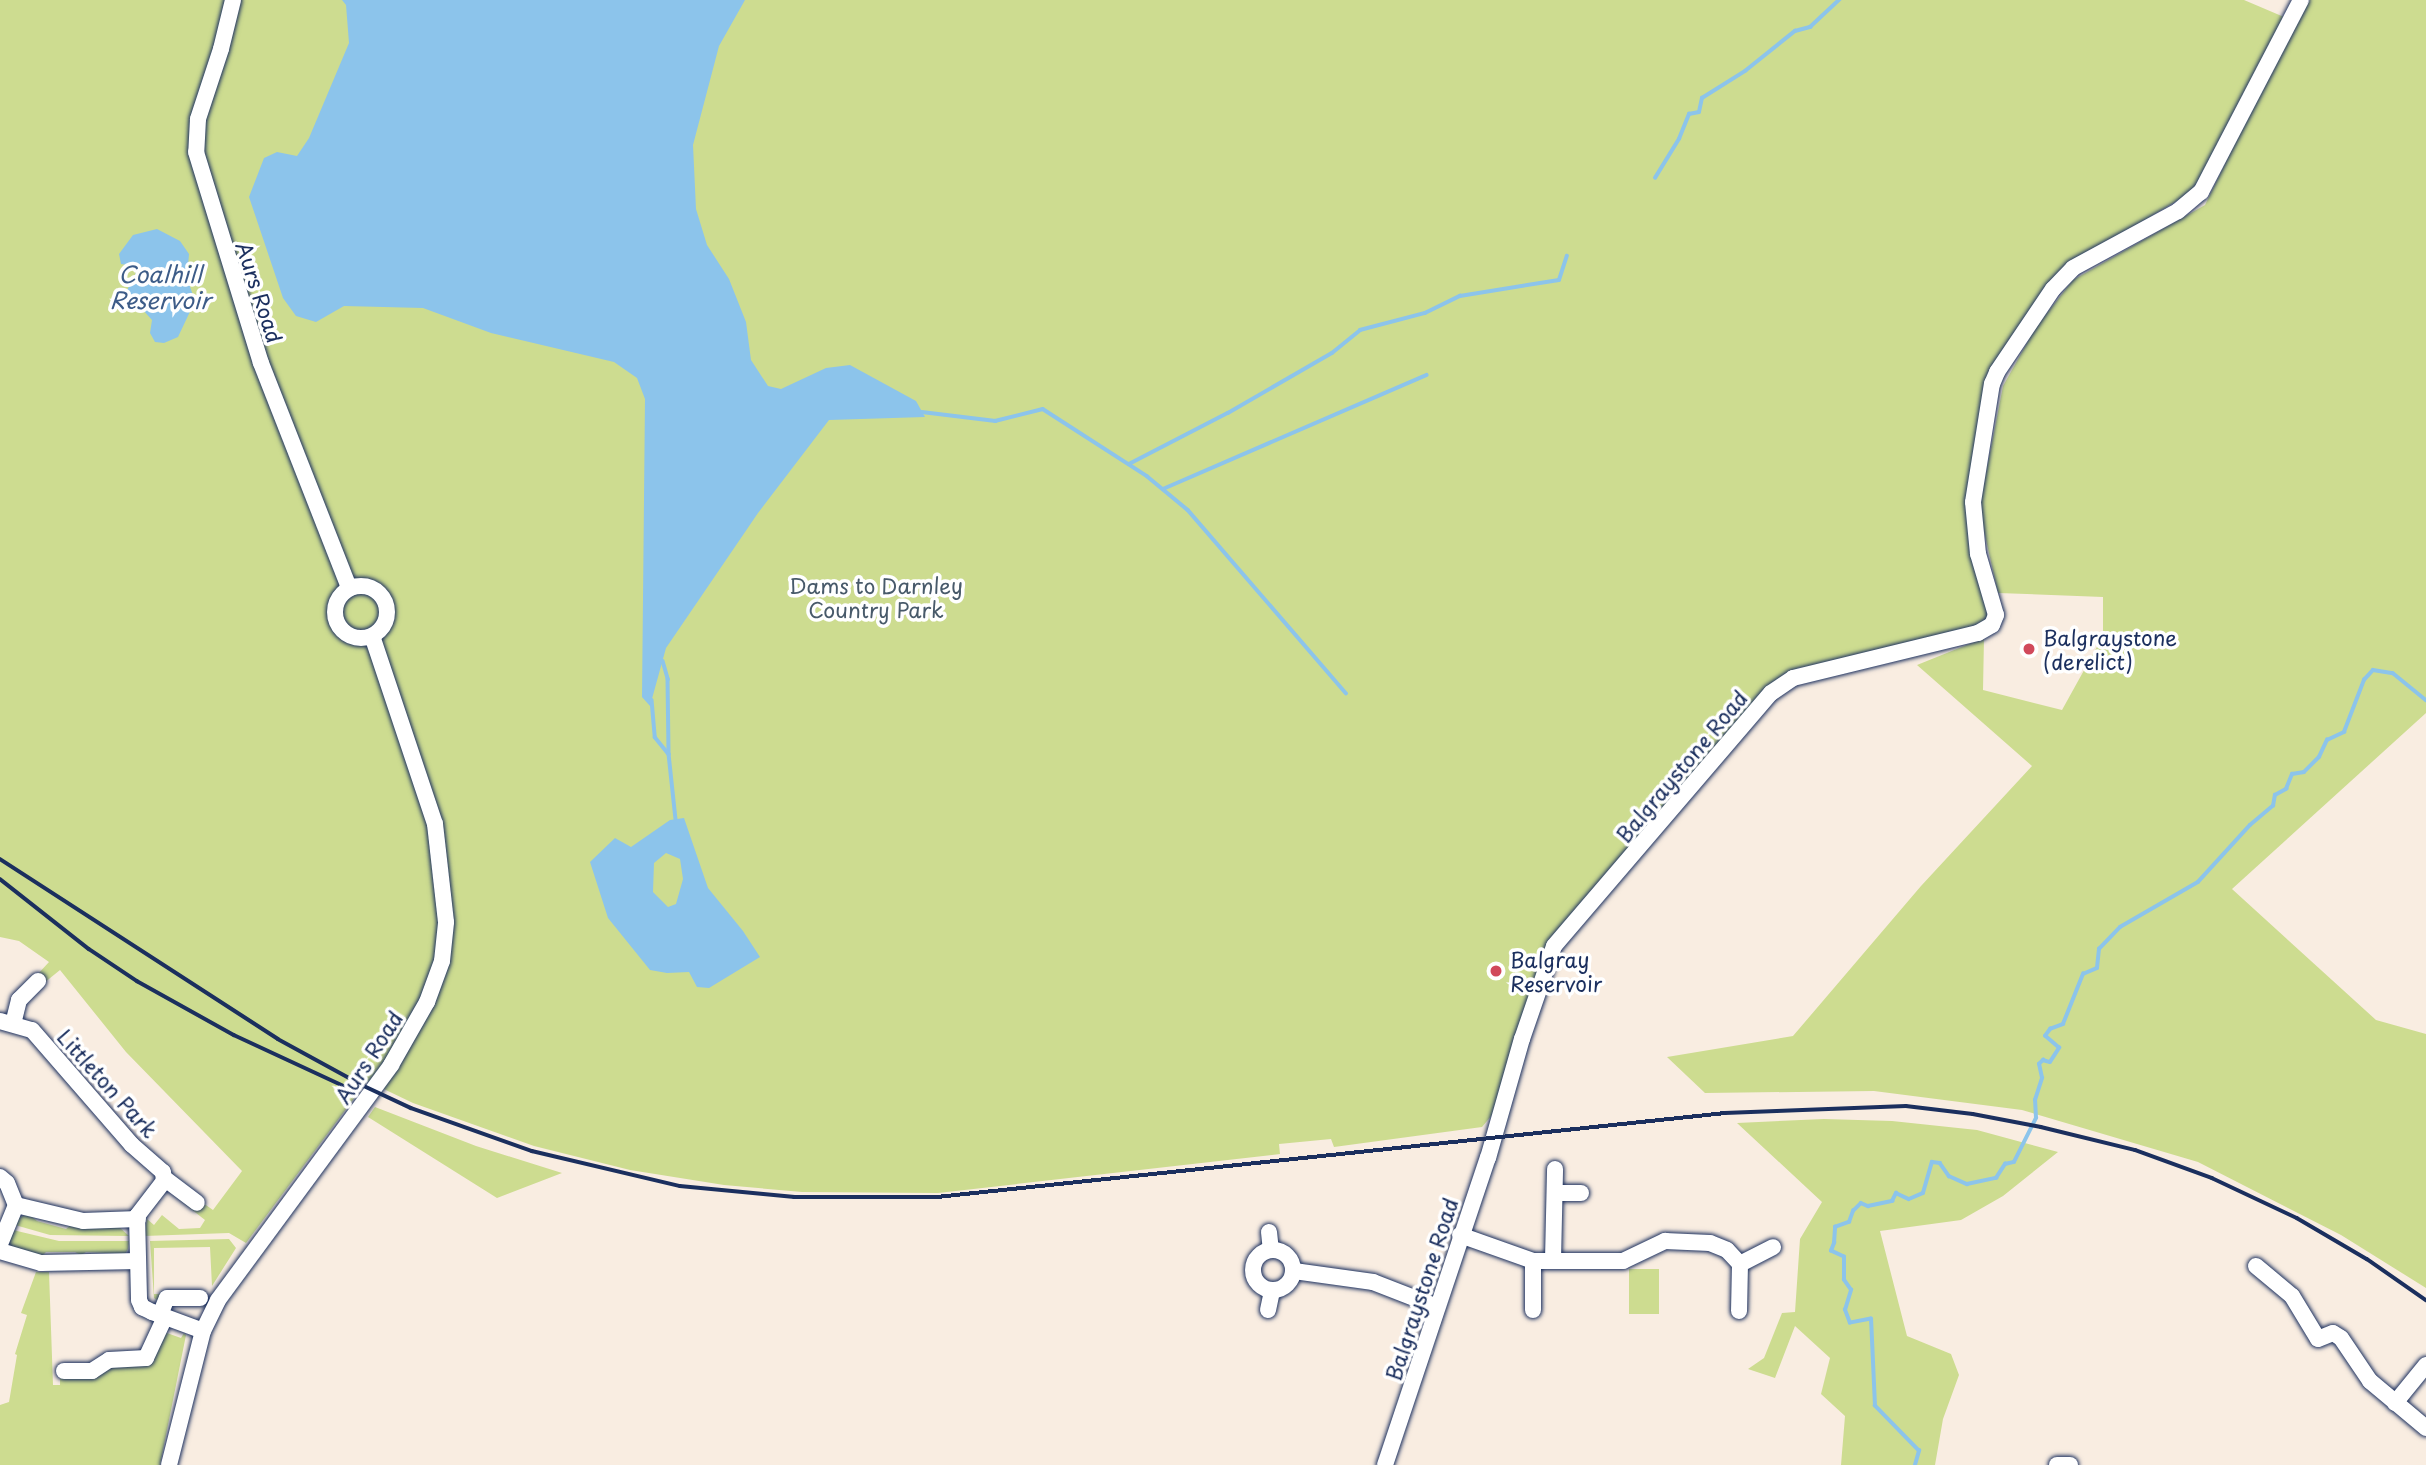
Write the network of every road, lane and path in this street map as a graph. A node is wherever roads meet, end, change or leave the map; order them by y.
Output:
1 (233, 0) edge
2 (2301, 0) edge
3 (349, 589) junction
4 (372, 636) junction
5 (38, 981) dead end
6 (7, 1022) edge
7 (1555, 1169) dead end
8 (0, 1177) edge
9 (164, 1178) junction
10 (1555, 1193) junction
11 (1581, 1193) dead end
12 (197, 1203) dead end
13 (16, 1205) junction
14 (138, 1219) junction
15 (1269, 1232) dead end
16 (1460, 1235) junction
17 (1, 1242) edge
18 (1773, 1247) dead end
19 (1271, 1250) junction
20 (138, 1261) junction
21 (1532, 1261) junction
22 (1553, 1261) junction
23 (1740, 1264) junction
24 (2256, 1266) dead end
25 (1294, 1271) junction
26 (1272, 1291) junction
27 (200, 1298) dead end
28 (1437, 1307) junction
29 (1268, 1310) dead end
30 (1533, 1310) dead end
31 (1739, 1311) dead end
32 (162, 1316) junction
33 (203, 1331) junction
34 (2426, 1365) edge
35 (64, 1371) dead end
36 (2395, 1403) junction
37 (2426, 1428) edge
38 (169, 1465) edge
39 (1385, 1465) edge
40 (2057, 1465) edge
41 (2070, 1465) edge

1 - 3 street, Aurs Road
2 - 16 street, Balgraystone Road
3 - 4 street
3 - 4 street
4 - 33 street, Aurs Road
5 - 6 street, Littleton Park
6 - 9 street, Littleton Park
7 - 10 street
8 - 13 street
9 - 12 street, Littleton Park
9 - 14 street
10 - 11 street
10 - 22 street
13 - 14 street
13 - 17 street
14 - 20 street
15 - 19 street
16 - 21 street
16 - 28 street, Balgraystone Road
17 - 20 street
18 - 23 street
19 - 25 street
19 - 26 street
20 - 32 street
21 - 22 street
21 - 30 street
22 - 23 street
23 - 31 street
24 - 36 street
25 - 26 street
25 - 28 street
26 - 29 street
27 - 32 street
28 - 39 street, Balgraystone Road
32 - 33 street
32 - 35 street
33 - 38 street, Aurs Road
34 - 36 street
36 - 37 street
40 - 41 street

